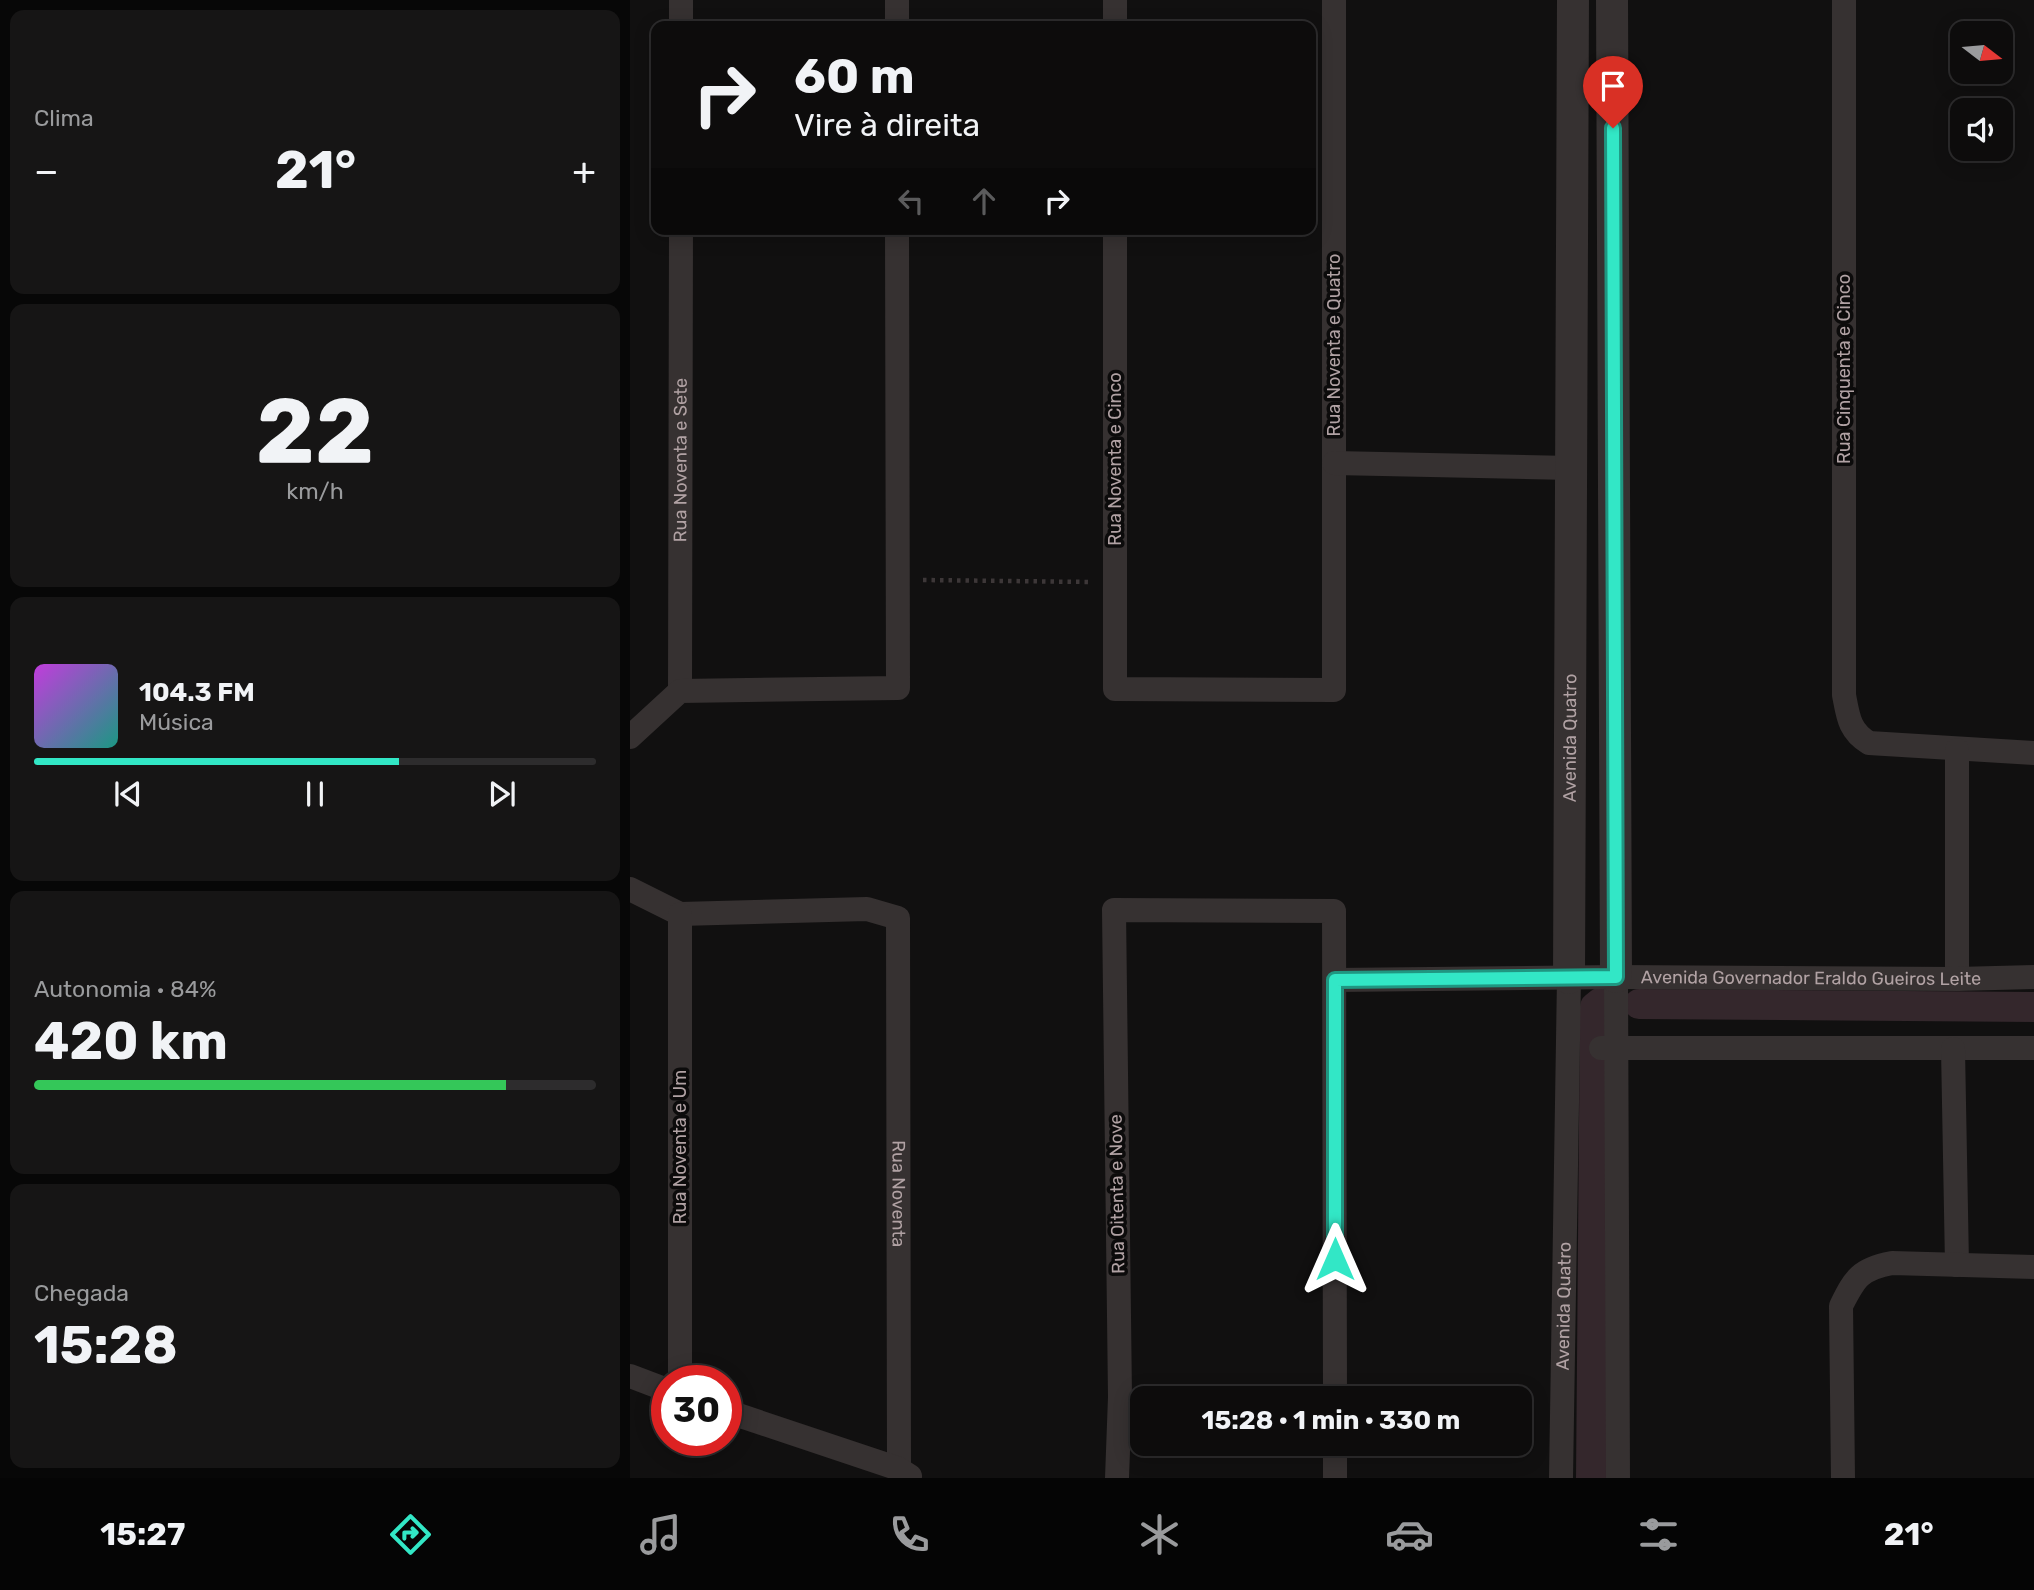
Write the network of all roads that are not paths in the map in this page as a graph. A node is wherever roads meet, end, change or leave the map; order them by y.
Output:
1 (681, 0) edge
2 (897, 0) edge
3 (1115, 0) edge
4 (1334, 0) edge
5 (1573, 0) edge
6 (1612, 0) edge
7 (1844, 0) edge
8 (681, 21) edge
9 (897, 21) edge
10 (1115, 21) edge
11 (681, 235) edge
12 (897, 235) edge
13 (1115, 235) edge
14 (1572, 273) junction
15 (1614, 273) junction
16 (1334, 463) junction
17 (1571, 468) junction
18 (1115, 689) joint
19 (680, 691) junction
20 (630, 737) edge
21 (1956, 750) junction
22 (2034, 753) edge
23 (630, 889) edge
24 (680, 914) junction
25 (1616, 977) junction
26 (2034, 977) edge
27 (1569, 978) junction
28 (1957, 979) junction
29 (1335, 980) junction
30 (2034, 1048) edge
31 (1593, 1049) junction
32 (1953, 1049) junction
33 (1957, 1265) junction
34 (2034, 1267) edge
35 (680, 1365) edge
36 (630, 1377) edge
37 (651, 1384) edge
38 (1335, 1386) edge
39 (742, 1417) edge
40 (1335, 1456) edge
41 (906, 1474) edge
42 (1117, 1478) edge
43 (1335, 1478) edge
44 (1561, 1478) edge
45 (1618, 1478) edge
46 (1843, 1478) edge

1 - 8 street
2 - 9 street
3 - 10 street
4 - 16 street, Rua Noventa e Quatro
5 - 14 street, Avenida Quatro
6 - 15 street, Avenida Quatro
7 - 21 street, Rua Cinquenta e Cinco
11 - 19 street, Rua Noventa e Sete
12 - 19 street
13 - 18 street, Rua Noventa e Cinco
14 - 15 street
14 - 17 street, Avenida Quatro
15 - 25 street, Avenida Quatro
16 - 17 street
16 - 18 street, Rua Noventa e Quatro
17 - 27 street, Avenida Quatro
19 - 20 street
21 - 22 street
21 - 28 street
23 - 24 street
24 - 35 street, Rua Noventa e Um
24 - 41 street, Rua Noventa
25 - 27 street, Avenida Governador Eraldo Gueiros Leite
25 - 28 street, Avenida Governador Eraldo Gueiros Leite
25 - 31 street, Avenida Quatro
26 - 28 street, Avenida Governador Eraldo Gueiros Leite
27 - 29 street, Avenida Governador Eraldo Gueiros Leite
27 - 31 street, Avenida Quatro
29 - 38 street
29 - 42 street, Rua Oitenta e Nove
30 - 32 street
31 - 32 street
31 - 44 street, Avenida Quatro
31 - 45 street, Avenida Quatro
32 - 33 street
33 - 34 street
33 - 46 street
36 - 37 street
39 - 41 street
40 - 43 street

